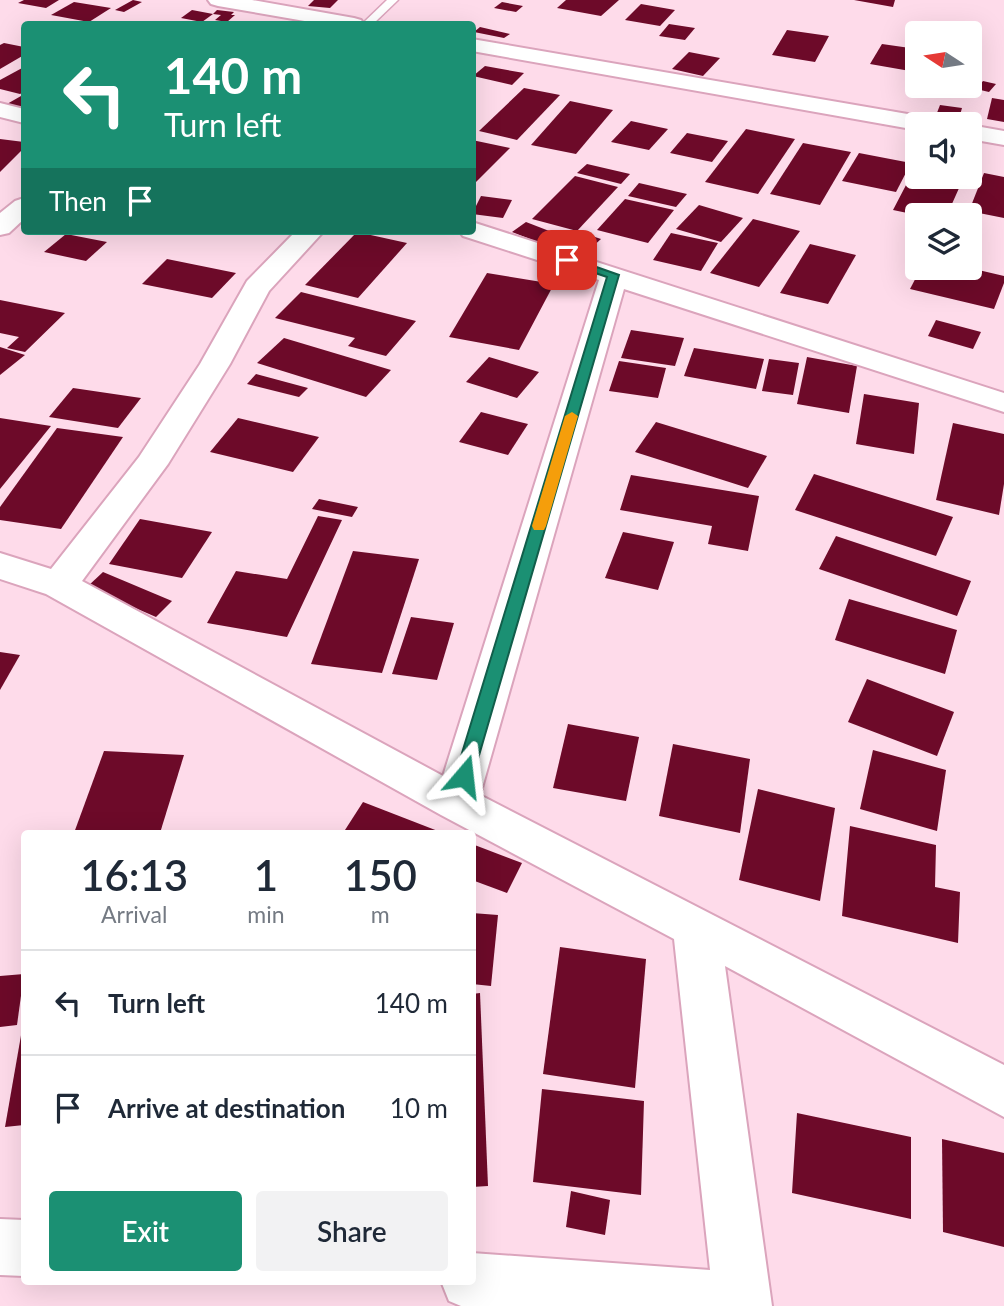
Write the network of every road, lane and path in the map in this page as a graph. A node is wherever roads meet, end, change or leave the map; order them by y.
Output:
1 (218, 0) edge
2 (393, 0) edge
3 (337, 21) edge
4 (371, 21) edge
5 (476, 46) edge
6 (0, 110) edge
7 (21, 115) edge
8 (905, 121) edge
9 (982, 134) edge
10 (1004, 138) edge
11 (21, 209) edge
12 (0, 228) edge
13 (476, 231) edge
14 (307, 235) edge
15 (614, 275) junction
16 (1004, 403) edge
17 (0, 566) edge
18 (60, 585) junction
19 (456, 803) junction
20 (696, 927) junction
21 (1004, 1092) edge
22 (0, 1247) edge
23 (21, 1248) edge
24 (476, 1282) edge
25 (742, 1303) edge

1 - 3 street
2 - 4 lane
5 - 8 street
6 - 7 street
9 - 10 street
11 - 12 street
13 - 15 street
14 - 18 street
15 - 16 street
15 - 19 street
17 - 18 street
18 - 19 street
19 - 20 street
20 - 21 street
20 - 25 street
22 - 23 street
24 - 25 street

